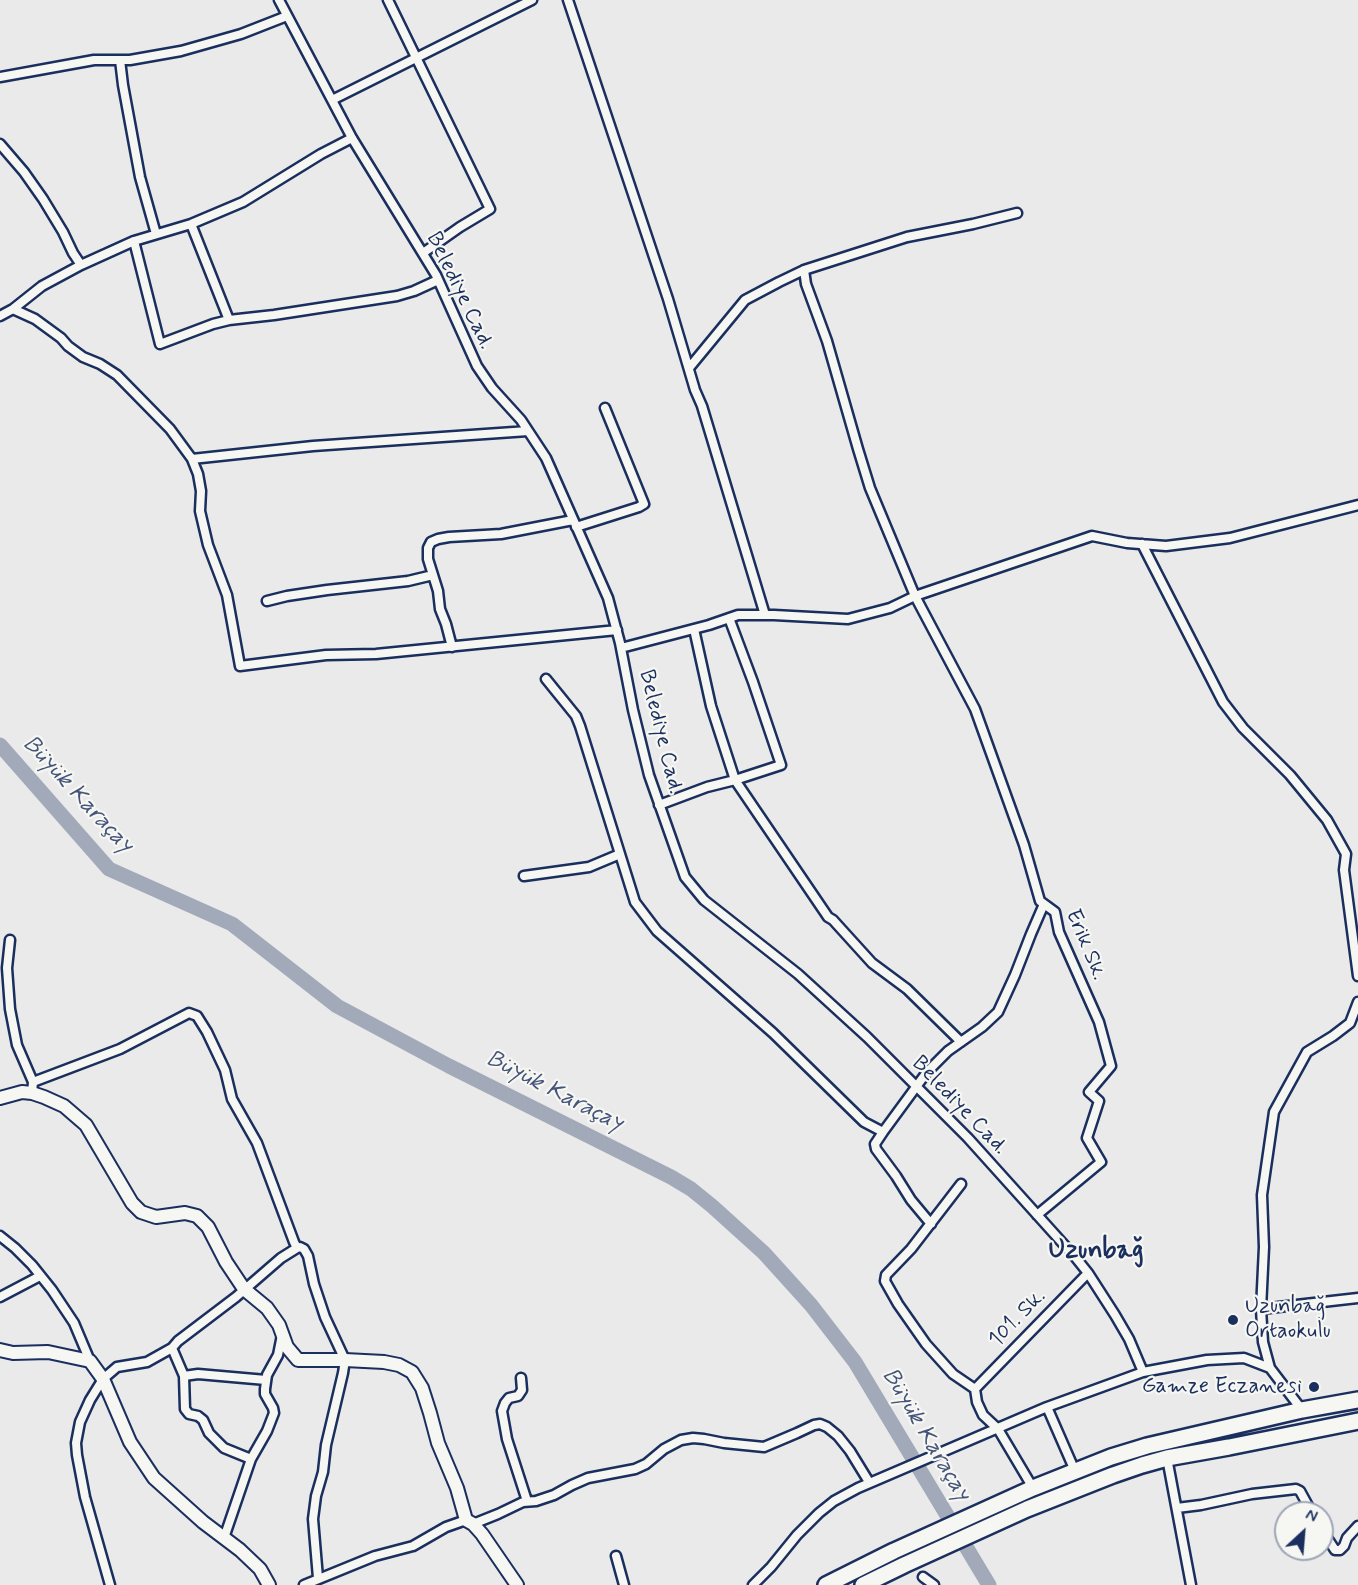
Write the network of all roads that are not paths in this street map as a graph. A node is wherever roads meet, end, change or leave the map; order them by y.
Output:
1 (279, 0) edge
2 (388, 0) edge
3 (532, 0) edge
4 (568, 0) edge
5 (287, 16) junction
6 (416, 57) junction
7 (120, 60) junction
8 (0, 77) edge
9 (332, 100) junction
10 (352, 138) junction
11 (0, 144) edge
12 (1017, 213) dead end
13 (191, 224) junction
14 (156, 234) junction
15 (134, 241) junction
16 (423, 253) junction
17 (81, 265) junction
18 (804, 270) junction
19 (438, 280) junction
20 (13, 309) junction
21 (0, 316) edge
22 (229, 320) junction
23 (688, 368) junction
24 (605, 408) dead end
25 (528, 431) junction
26 (192, 459) junction
27 (1358, 506) edge
28 (574, 524) junction
29 (1142, 544) junction
30 (433, 575) junction
31 (915, 596) junction
32 (267, 601) dead end
33 (765, 615) junction
34 (729, 618) junction
35 (694, 629) junction
36 (617, 630) junction
37 (452, 647) junction
38 (621, 648) junction
39 (546, 679) dead end
40 (735, 780) junction
41 (659, 805) junction
42 (620, 854) junction
43 (524, 876) dead end
44 (1044, 904) junction
45 (10, 940) dead end
46 (1358, 976) edge
47 (1358, 1002) edge
48 (961, 1042) junction
49 (916, 1086) junction
50 (32, 1088) junction
51 (0, 1098) edge
52 (883, 1132) junction
53 (961, 1184) dead end
54 (1037, 1215) junction
55 (931, 1224) junction
56 (0, 1236) edge
57 (297, 1248) junction
58 (1088, 1273) junction
59 (40, 1276) junction
60 (244, 1289) junction
61 (0, 1297) edge
62 (1358, 1298) edge
63 (1261, 1310) junction
64 (282, 1333) junction
65 (172, 1348) junction
66 (0, 1350) edge
67 (345, 1360) junction
68 (90, 1361) junction
69 (1270, 1368) junction
70 (1143, 1372) junction
71 (184, 1376) junction
72 (521, 1378) dead end
73 (103, 1379) junction
74 (266, 1380) junction
75 (975, 1389) junction
76 (1358, 1400) edge
77 (1047, 1407) junction
78 (1302, 1410) junction
79 (1358, 1421) edge
80 (998, 1429) junction
81 (1167, 1458) junction
82 (251, 1459) junction
83 (1075, 1471) junction
84 (868, 1482) junction
85 (1032, 1488) junction
86 (527, 1501) junction
87 (1305, 1501) edge
88 (1177, 1508) junction
89 (470, 1522) junction
90 (1358, 1526) edge
91 (224, 1538) junction
92 (1334, 1548) edge
93 (616, 1556) dead end
94 (923, 1577) dead end
95 (318, 1578) junction
96 (110, 1585) edge
97 (269, 1585) edge
98 (304, 1585) edge
99 (517, 1585) edge
100 (624, 1585) edge
101 (753, 1585) edge
102 (826, 1585) edge
103 (863, 1585) edge
104 (934, 1585) edge
105 (1191, 1585) edge

1 - 5 street, Belediye Cad.
2 - 6 street
3 - 6 street
4 - 23 street
5 - 7 street
5 - 9 street, Belediye Cad.
6 - 9 street
6 - 16 street
7 - 8 street
7 - 14 street
9 - 10 street, Belediye Cad.
10 - 13 street
10 - 16 street, Belediye Cad.
11 - 17 street
12 - 18 street
13 - 14 street
13 - 22 street
14 - 15 street
15 - 17 street
15 - 22 street
16 - 19 street, Belediye Cad.
17 - 20 street
18 - 23 street
18 - 31 street, Erik Sk.
19 - 22 street
19 - 25 street, Belediye Cad.
20 - 21 street
20 - 26 street
23 - 33 street
24 - 28 street
25 - 26 street
25 - 28 street, Belediye Cad.
26 - 37 street
27 - 29 street
28 - 30 street
28 - 36 street, Belediye Cad.
29 - 31 street
29 - 46 street
30 - 32 street
30 - 37 street
31 - 33 street
31 - 44 street, Erik Sk.
33 - 34 street
34 - 35 street
34 - 40 street
35 - 38 street
35 - 40 street
36 - 37 street
36 - 38 street, Belediye Cad.
38 - 41 street, Belediye Cad.
39 - 42 street
40 - 41 street
40 - 48 street
41 - 49 street, Belediye Cad.
42 - 43 street
42 - 52 street
44 - 48 street
44 - 54 street, Erik Sk.
45 - 50 street
47 - 63 street
48 - 49 street
49 - 52 street
49 - 54 street, Belediye Cad.
50 - 51 street
50 - 57 street
50 - 60 street
52 - 55 street
53 - 55 street
54 - 58 street, Belediye Cad.
55 - 75 street
56 - 59 street
57 - 60 street
57 - 67 street
58 - 70 street, Belediye Cad.
58 - 75 street, 101. Sk.
59 - 61 street
59 - 68 street
60 - 64 street
60 - 65 street
62 - 63 street
63 - 69 street
64 - 67 street
64 - 74 street
65 - 71 street
65 - 73 street
66 - 68 street
67 - 89 street
67 - 95 street
68 - 73 street
69 - 70 street
69 - 78 street
70 - 77 street
71 - 74 street
71 - 82 street
72 - 86 street
73 - 91 street
73 - 96 street
74 - 82 street
75 - 80 street
76 - 78 highway
77 - 80 street
77 - 83 street
78 - 83 highway
79 - 81 highway
80 - 84 street
80 - 85 street
81 - 88 street
81 - 103 highway
82 - 91 street
83 - 85 highway
84 - 86 street
84 - 101 street
85 - 102 highway
86 - 89 street
87 - 88 street
88 - 105 street
89 - 95 street
89 - 99 street
90 - 92 street
91 - 97 street
93 - 100 street
94 - 104 street
95 - 98 street

